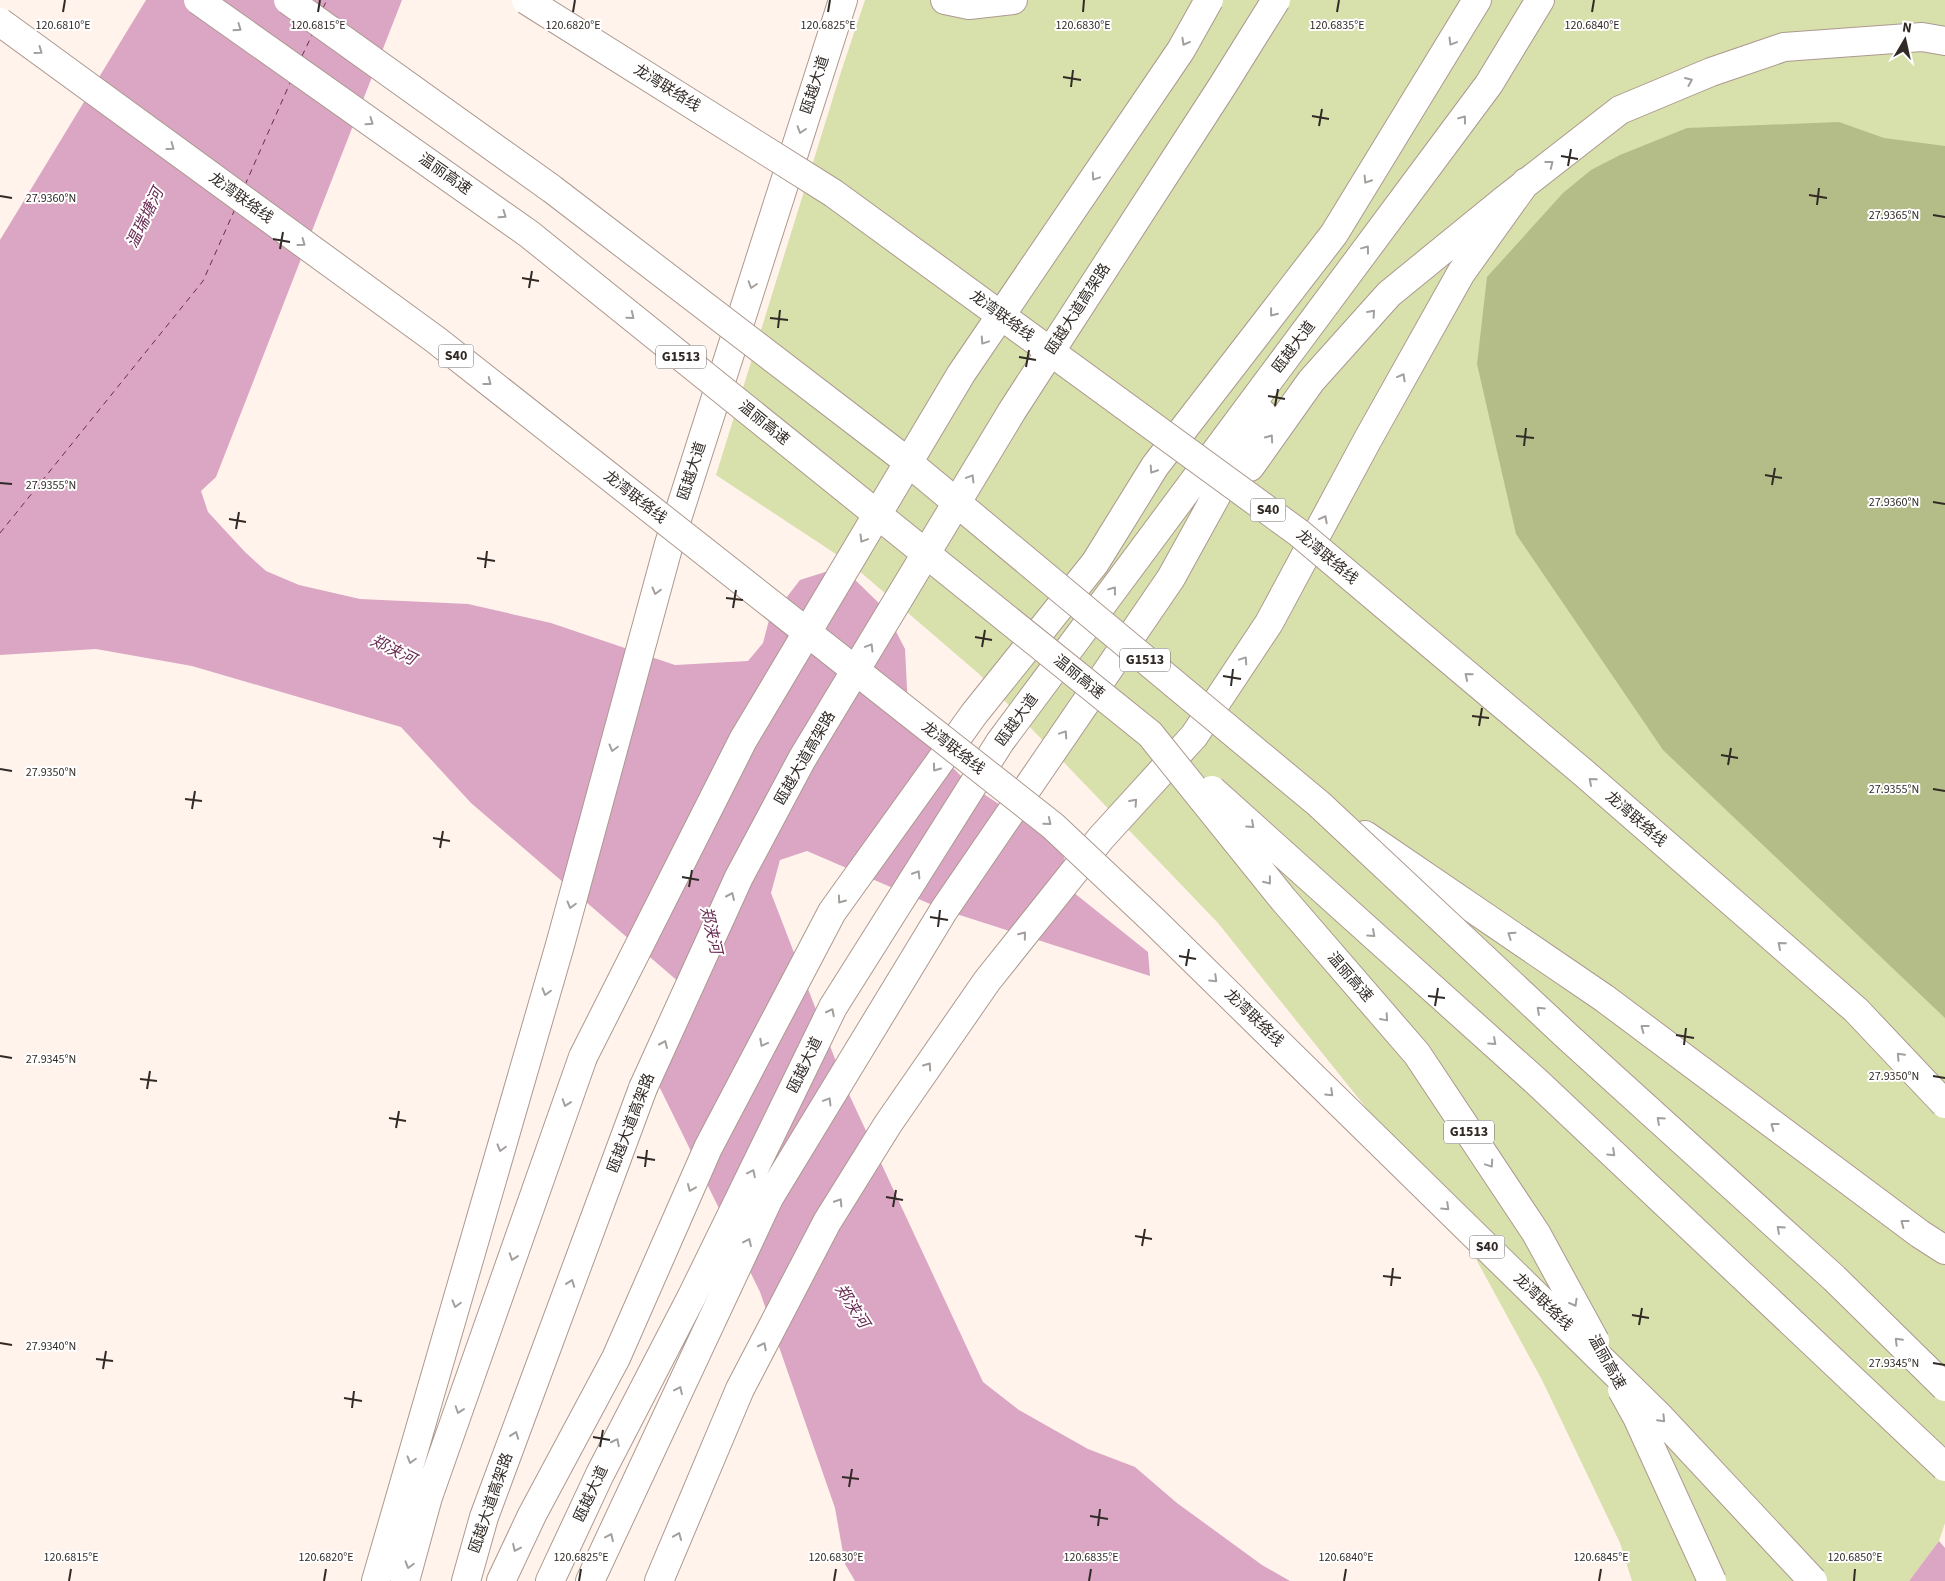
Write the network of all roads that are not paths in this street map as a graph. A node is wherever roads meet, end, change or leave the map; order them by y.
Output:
1 (198, 0) edge
2 (288, 0) edge
3 (526, 0) edge
4 (842, 0) edge
5 (945, 0) edge
6 (1013, 0) edge
7 (1209, 0) edge
8 (1276, 0) edge
9 (1477, 0) edge
10 (1540, 0) edge
11 (0, 22) edge
12 (1945, 41) edge
13 (1526, 182) junction
14 (1313, 320) junction
15 (1171, 578) junction
16 (1150, 734) junction
17 (1319, 804) junction
18 (1945, 1104) edge
19 (1945, 1250) edge
20 (1945, 1387) edge
21 (1945, 1467) edge
22 (376, 1581) edge
23 (404, 1581) edge
24 (466, 1581) edge
25 (501, 1581) edge
26 (550, 1581) edge
27 (590, 1581) edge
28 (659, 1581) edge
29 (1712, 1581) edge
30 (1813, 1581) edge

1 -> 16 highway, 温丽高速 / G1513, bridge
2 - 17 highway, G1513, bridge
18 -> 3 highway, 龙湾联络线 / S40, bridge
4 -> 22 highway, 瓯越大道
5 - 6 highway
7 -> 23 highway, bridge
24 -> 8 highway, 瓯越大道高架路, bridge
9 -> 25 highway
14 -> 10 highway, 瓯越大道
11 -> 30 highway, 龙湾联络线 / S40, bridge
13 -> 12 highway
15 -> 13 highway
28 -> 13 highway
14 - 15 highway
26 -> 14 highway, 瓯越大道
27 -> 15 highway
16 -> 21 highway, bridge
16 -> 29 highway, 温丽高速 / G1513, bridge
19 -> 17 highway, bridge
20 -> 17 highway, G1513, bridge

